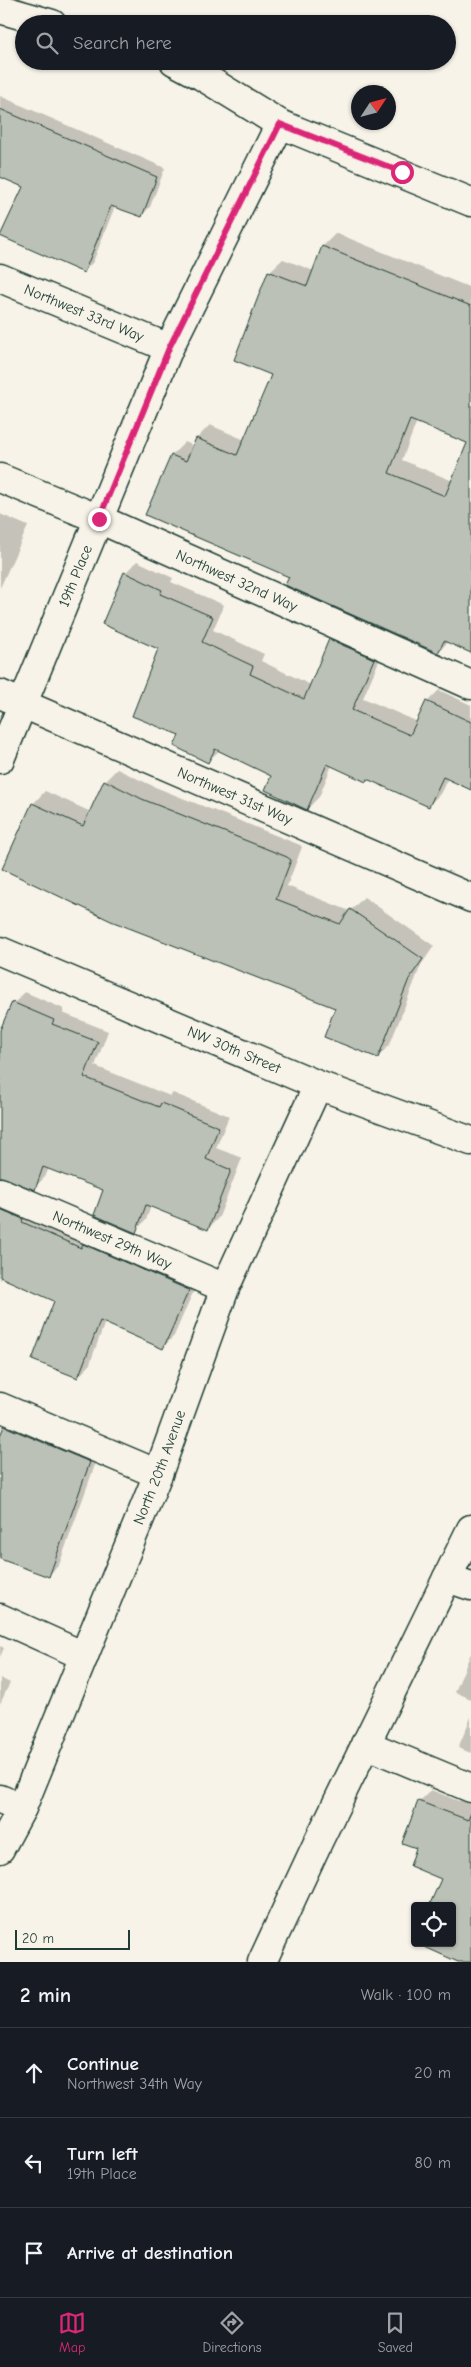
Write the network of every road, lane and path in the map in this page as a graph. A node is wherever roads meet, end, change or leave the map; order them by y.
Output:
1 (0, 9) edge
2 (21, 15) edge
3 (191, 70) edge
4 (280, 124) junction
5 (471, 202) edge
6 (0, 278) edge
7 (169, 348) junction
8 (0, 478) edge
9 (99, 519) junction
10 (471, 685) edge
11 (12, 699) edge
12 (0, 759) edge
13 (471, 898) edge
14 (0, 951) edge
15 (318, 1085) junction
16 (471, 1141) edge
17 (0, 1192) edge
18 (225, 1288) junction
19 (0, 1407) edge
20 (158, 1474) junction
21 (471, 1529) edge
22 (459, 1582) edge
23 (0, 1618) edge
24 (84, 1656) junction
25 (366, 1744) junction
26 (471, 1788) edge
27 (11, 1804) edge
28 (0, 1849) edge
29 (262, 1962) edge

1 - 2 street
3 - 4 street
4 - 5 street
4 - 7 street, 19th Place
6 - 7 street, Northwest 33rd Way
7 - 9 street, 19th Place
8 - 9 street, Northwest 32nd Way
9 - 10 street, Northwest 32nd Way
9 - 11 street, 19th Place
11 - 12 street, 19th Place
11 - 13 street, Northwest 31st Way
14 - 15 street, NW 30th Street
15 - 16 street, NW 30th Street
15 - 18 street, North 20th Avenue
17 - 18 street, Northwest 29th Way
18 - 20 street, North 20th Avenue
19 - 20 street
20 - 24 street, North 20th Avenue
21 - 22 street
22 - 25 street
23 - 24 street
24 - 27 street, North 20th Avenue
25 - 26 street
25 - 29 street
27 - 28 street, North 20th Avenue

